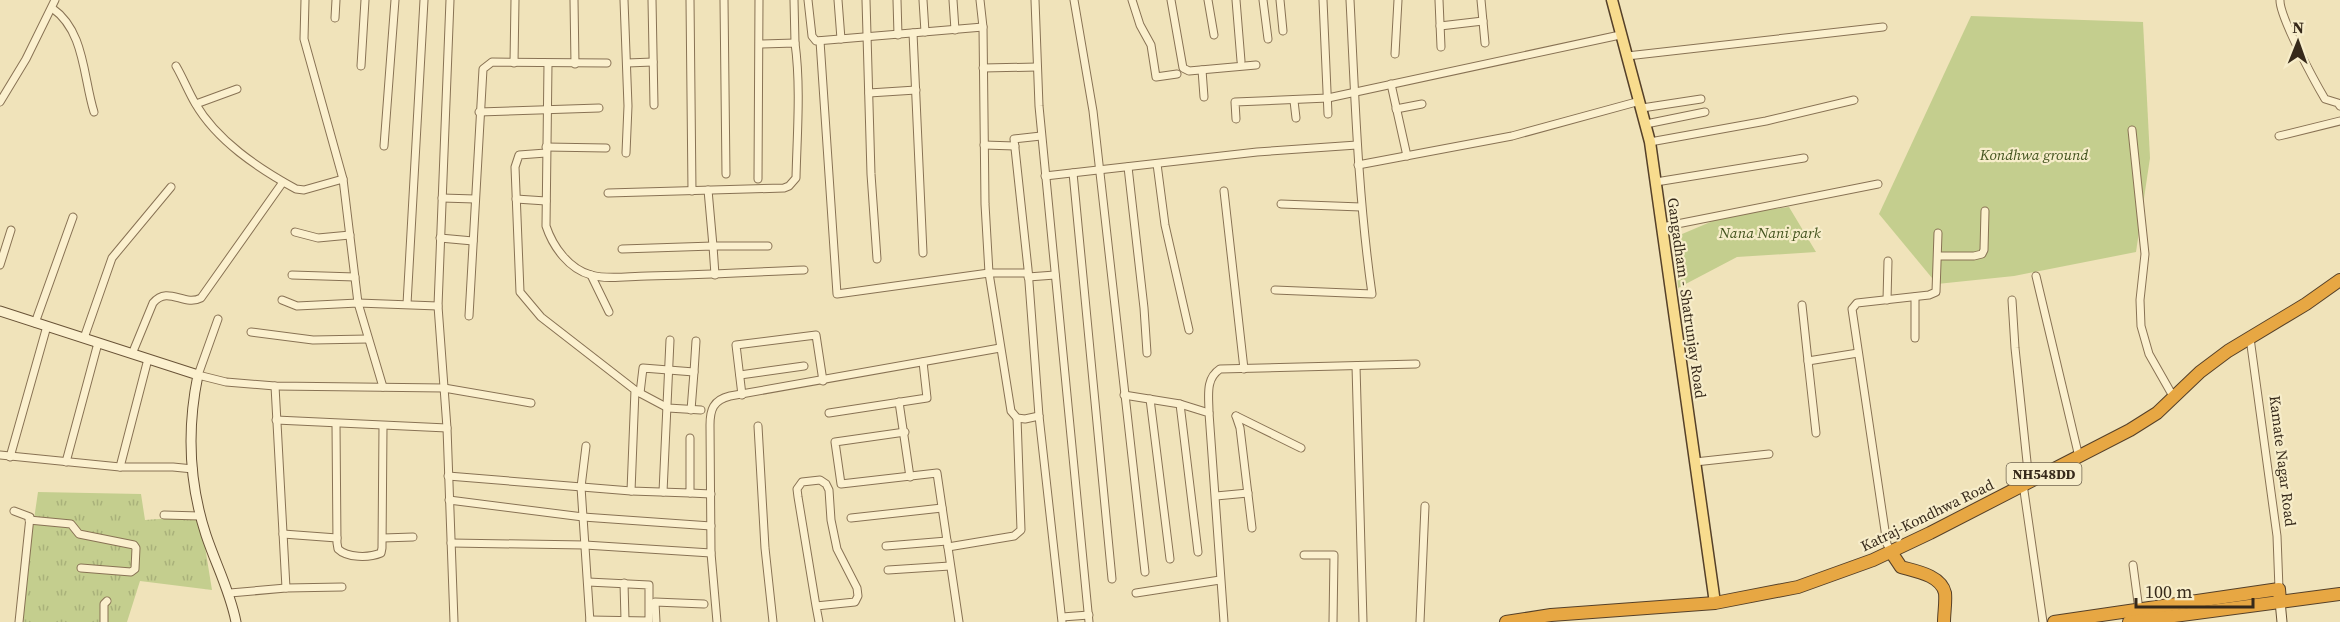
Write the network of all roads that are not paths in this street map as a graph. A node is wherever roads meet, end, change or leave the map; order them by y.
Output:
1 (55, 0) edge
2 (305, 0) edge
3 (336, 0) edge
4 (364, 0) edge
5 (395, 0) edge
6 (423, 0) edge
7 (450, 0) edge
8 (515, 0) edge
9 (573, 0) edge
10 (624, 0) edge
11 (652, 0) edge
12 (690, 0) edge
13 (724, 0) edge
14 (759, 0) edge
15 (794, 0) edge
16 (808, 0) edge
17 (838, 0) edge
18 (866, 0) edge
19 (897, 0) edge
20 (923, 0) edge
21 (953, 0) edge
22 (980, 0) edge
23 (1035, 0) edge
24 (1074, 0) edge
25 (1132, 0) edge
26 (1171, 0) edge
27 (1208, 0) edge
28 (1236, 0) edge
29 (1263, 0) edge
30 (1280, 0) edge
31 (1323, 0) edge
32 (1350, 0) edge
33 (1398, 0) edge
34 (1439, 0) edge
35 (1481, 0) edge
36 (1612, 0) edge
37 (2280, 0) edge
38 (52, 8) junction
39 (335, 18) dead end
40 (1483, 21) junction
41 (1440, 26) junction
42 (982, 27) junction
43 (1883, 27) dead end
44 (955, 30) junction
45 (1283, 31) dead end
46 (925, 32) junction
47 (913, 33) junction
48 (898, 35) junction
49 (1214, 35) dead end
50 (1620, 35) junction
51 (867, 37) junction
52 (841, 39) junction
53 (1268, 39) dead end
54 (820, 40) junction
55 (795, 43) junction
56 (1485, 43) dead end
57 (760, 44) junction
58 (1441, 47) dead end
59 (1395, 54) dead end
60 (1627, 56) junction
61 (1241, 61) dead end
62 (653, 62) junction
63 (514, 63) junction
64 (607, 63) dead end
65 (627, 63) junction
66 (548, 64) junction
67 (575, 64) junction
68 (1256, 65) dead end
69 (176, 66) dead end
70 (361, 66) dead end
71 (1037, 67) junction
72 (983, 69) junction
73 (1202, 70) junction
74 (1177, 74) dead end
75 (1391, 84) junction
76 (237, 89) dead end
77 (916, 90) junction
78 (1356, 92) junction
79 (869, 93) junction
80 (1204, 97) dead end
81 (1328, 98) junction
82 (1701, 99) dead end
83 (1294, 100) junction
84 (1854, 100) dead end
85 (0, 102) edge
86 (196, 104) junction
87 (1422, 104) dead end
88 (1641, 104) junction
89 (654, 105) dead end
90 (2340, 106) edge
91 (599, 108) dead end
92 (549, 109) junction
93 (1396, 110) junction
94 (94, 112) dead end
95 (479, 112) junction
96 (1705, 112) dead end
97 (1328, 114) dead end
98 (1296, 118) dead end
99 (1236, 119) dead end
100 (2340, 121) edge
101 (1646, 124) junction
102 (2132, 130) dead end
103 (1041, 136) junction
104 (2279, 136) dead end
105 (1650, 142) junction
106 (984, 145) junction
107 (1357, 145) junction
108 (384, 146) dead end
109 (1015, 146) junction
110 (606, 148) dead end
111 (546, 150) junction
112 (626, 153) dead end
113 (1407, 156) junction
114 (1804, 158) dead end
115 (1157, 164) junction
116 (1358, 165) junction
117 (1128, 167) junction
118 (1100, 170) junction
119 (1073, 173) junction
120 (726, 174) dead end
121 (1045, 176) junction
122 (758, 178) dead end
123 (343, 179) junction
124 (283, 182) junction
125 (1656, 182) junction
126 (1878, 184) dead end
127 (171, 187) dead end
128 (708, 190) junction
129 (692, 191) junction
130 (1224, 191) dead end
131 (608, 193) dead end
132 (442, 198) junction
133 (475, 199) junction
134 (516, 199) junction
135 (546, 201) junction
136 (1281, 204) dead end
137 (1361, 207) junction
138 (1985, 211) dead end
139 (72, 217) dead end
140 (1662, 227) junction
141 (11, 230) dead end
142 (295, 232) dead end
143 (1938, 233) dead end
144 (350, 235) junction
145 (440, 238) junction
146 (473, 241) junction
147 (713, 246) junction
148 (768, 246) dead end
149 (622, 249) dead end
150 (923, 253) dead end
151 (1938, 256) junction
152 (877, 259) dead end
153 (1888, 261) dead end
154 (0, 265) edge
155 (804, 270) dead end
156 (989, 273) junction
157 (1055, 274) junction
158 (292, 275) dead end
159 (591, 275) junction
160 (715, 275) junction
161 (1028, 275) junction
162 (2036, 276) dead end
163 (355, 278) junction
164 (2340, 280) edge
165 (1275, 290) dead end
166 (1915, 297) junction
167 (282, 300) dead end
168 (1887, 300) junction
169 (2012, 300) dead end
170 (358, 303) junction
171 (407, 304) junction
172 (1802, 305) dead end
173 (438, 306) junction
174 (0, 311) edge
175 (609, 312) dead end
176 (470, 316) dead end
177 (218, 319) dead end
178 (35, 323) junction
179 (47, 326) junction
180 (1189, 330) dead end
181 (250, 332) dead end
182 (84, 338) junction
183 (1915, 338) dead end
184 (2250, 338) junction
185 (368, 339) junction
186 (670, 340) dead end
187 (696, 341) dead end
188 (98, 343) junction
189 (1000, 348) junction
190 (1147, 353) dead end
191 (1858, 353) junction
192 (132, 354) junction
193 (148, 359) junction
194 (1808, 361) junction
195 (923, 362) junction
196 (1416, 364) dead end
197 (804, 366) dead end
198 (1356, 366) junction
199 (1244, 369) junction
200 (669, 370) junction
201 (694, 372) junction
202 (198, 375) junction
203 (740, 375) junction
204 (823, 381) junction
205 (275, 386) junction
206 (383, 387) junction
207 (444, 388) junction
208 (637, 392) junction
209 (742, 395) junction
210 (1125, 395) junction
211 (2174, 398) junction
212 (1150, 399) junction
213 (899, 402) junction
214 (531, 403) dead end
215 (1180, 404) junction
216 (668, 408) junction
217 (691, 410) junction
218 (701, 410) dead end
219 (829, 413) dead end
220 (1209, 413) junction
221 (1039, 416) junction
222 (1017, 418) junction
223 (276, 420) junction
224 (336, 424) junction
225 (758, 426) dead end
226 (383, 427) junction
227 (447, 428) junction
228 (905, 432) junction
229 (1816, 433) dead end
230 (690, 438) dead end
231 (586, 446) dead end
232 (1301, 448) dead end
233 (1768, 454) dead end
234 (0, 456) edge
235 (2079, 456) junction
236 (10, 457) junction
237 (66, 462) junction
238 (1695, 462) junction
239 (120, 467) junction
240 (193, 469) junction
241 (448, 476) junction
242 (910, 477) junction
243 (2026, 483) junction
244 (580, 487) junction
245 (631, 491) junction
246 (663, 492) junction
247 (690, 493) junction
248 (1248, 493) junction
249 (711, 494) junction
250 (1216, 496) junction
251 (449, 500) junction
252 (1425, 506) dead end
253 (942, 508) junction
254 (14, 512) dead end
255 (165, 515) dead end
256 (200, 516) junction
257 (583, 517) junction
258 (851, 518) dead end
259 (29, 520) junction
260 (711, 526) junction
261 (1252, 528) dead end
262 (283, 534) junction
263 (413, 537) dead end
264 (337, 538) junction
265 (383, 538) junction
266 (451, 543) junction
267 (947, 544) junction
268 (585, 545) junction
269 (886, 546) dead end
270 (1198, 552) dead end
271 (1891, 552) junction
272 (711, 553) junction
273 (1304, 555) dead end
274 (1170, 559) dead end
275 (2133, 565) dead end
276 (950, 566) junction
277 (81, 568) dead end
278 (888, 570) dead end
279 (1145, 572) dead end
280 (1112, 579) dead end
281 (1220, 580) junction
282 (588, 582) junction
283 (624, 584) junction
284 (342, 587) dead end
285 (286, 588) junction
286 (230, 593) junction
287 (1136, 593) dead end
288 (2340, 594) edge
289 (2280, 595) junction
290 (107, 601) dead end
291 (1715, 603) junction
292 (704, 604) dead end
293 (816, 606) junction
294 (2139, 610) junction
295 (1089, 619) edge
296 (625, 620) junction
297 (1062, 620) edge
298 (590, 621) edge
299 (19, 622) edge
300 (104, 622) edge
301 (236, 622) edge
302 (454, 622) edge
303 (656, 622) edge
304 (717, 622) edge
305 (773, 622) edge
306 (819, 622) edge
307 (959, 622) edge
308 (1224, 622) edge
309 (1334, 622) edge
310 (1363, 622) edge
311 (1420, 622) edge
312 (1506, 622) edge
313 (1944, 622) edge
314 (2043, 622) edge
315 (2054, 622) edge
316 (2129, 622) edge
317 (2282, 622) edge

1 - 38 street
2 - 123 street
3 - 39 street
4 - 70 street
5 - 108 street
6 - 171 street
7 - 132 street
8 - 63 street
9 - 67 street
10 - 65 street
11 - 62 street
12 - 129 street
13 - 120 street
14 - 57 street
15 - 55 street
16 - 54 street
17 - 52 street
18 - 51 street
19 - 48 street
20 - 46 street
21 - 44 street
22 - 42 street
23 - 71 street
24 - 118 street
25 - 74 street
26 - 73 street
27 - 49 street
28 - 61 street
29 - 53 street
30 - 45 street
31 - 81 street
32 - 78 street
33 - 59 street
34 - 41 street
35 - 40 street
36 - 50 main road, Gangadham - Shatrunjay Road
37 - 90 street
38 - 85 street
38 - 94 street
40 - 41 street
40 - 56 street
41 - 58 street
42 - 44 street
42 - 72 street
43 - 60 street
44 - 46 street
46 - 47 street
47 - 48 street
47 - 77 street
48 - 51 street
50 - 60 main road, Gangadham - Shatrunjay Road
50 - 75 street
51 - 52 street
51 - 79 street
52 - 54 street
54 - 156 street
55 - 57 street
55 - 128 street
57 - 122 street
60 - 88 main road, Gangadham - Shatrunjay Road
62 - 65 street
62 - 89 street
63 - 66 street
63 - 95 street
64 - 67 street
65 - 112 street
66 - 67 street
66 - 92 street
68 - 73 street
69 - 86 street
71 - 72 street
71 - 103 street
72 - 106 street
73 - 80 street
75 - 78 street
75 - 93 street
76 - 86 street
77 - 79 street
77 - 150 street
78 - 81 street
78 - 107 street
79 - 152 street
81 - 83 street
81 - 97 street
82 - 88 street
83 - 98 street
83 - 99 street
84 - 105 street
86 - 124 street
87 - 93 street
88 - 101 main road, Gangadham - Shatrunjay Road
88 - 113 street
91 - 92 street
92 - 95 street
92 - 111 street
93 - 113 street
95 - 133 street
96 - 101 street
100 - 104 street
101 - 105 main road, Gangadham - Shatrunjay Road
102 - 211 street
103 - 109 street
103 - 121 street
105 - 125 main road, Gangadham - Shatrunjay Road
106 - 109 street
106 - 156 street
107 - 115 street
107 - 116 street
109 - 161 street
110 - 111 street
111 - 134 street
111 - 135 street
113 - 116 street
114 - 125 street
115 - 117 street
115 - 180 street
116 - 137 street
117 - 118 street
117 - 190 street
118 - 119 street
118 - 210 street
119 - 121 street
119 - 280 street
121 - 157 street
123 - 124 street
123 - 144 street
124 - 192 street
125 - 140 main road, Gangadham - Shatrunjay Road
126 - 140 street
127 - 182 street
128 - 129 street
128 - 147 street
129 - 131 street
130 - 199 street
132 - 133 street
132 - 145 street
133 - 146 street
134 - 135 street
134 - 208 street
135 - 159 street
136 - 137 street
137 - 165 street
138 - 151 street
139 - 178 street
140 - 238 main road, Gangadham - Shatrunjay Road
141 - 154 street
142 - 144 street
143 - 151 street
144 - 163 street
145 - 146 street
145 - 173 street
146 - 176 street
147 - 148 street
147 - 149 street
147 - 160 street
151 - 166 street
153 - 168 street
155 - 160 street
156 - 161 street
156 - 189 street
157 - 161 street
157 - 295 street
158 - 163 street
159 - 160 street
159 - 175 street
161 - 221 street
162 - 235 street
163 - 170 street
164 - 184 highway, Katraj-Kondhwa Road / NH548DD
166 - 168 street
166 - 183 street
167 - 170 street
168 - 191 street
169 - 243 street
170 - 171 street
170 - 185 street
171 - 173 street
172 - 194 street
173 - 207 street
174 - 178 street
177 - 202 street
178 - 179 street
179 - 182 street
179 - 236 street
181 - 185 street
182 - 188 street
184 - 211 highway, Katraj-Kondhwa Road / NH548DD
184 - 289 street, Kamate Nagar Road
185 - 206 street
186 - 200 street
187 - 201 street
188 - 192 street
188 - 237 street
189 - 195 street
189 - 222 street
191 - 194 street
191 - 271 street
192 - 193 street
193 - 202 street
193 - 239 street
194 - 229 street
195 - 204 street
195 - 213 street
196 - 198 street
197 - 203 street
198 - 199 street
198 - 310 street
199 - 220 street
200 - 201 street
200 - 208 street
200 - 216 street
201 - 217 street
202 - 205 street
202 - 240 street
203 - 204 street
203 - 209 street
204 - 209 street
205 - 206 street
205 - 223 street
206 - 207 street
207 - 214 street
207 - 227 street
208 - 216 street
208 - 245 street
209 - 249 street
210 - 212 street
210 - 279 street
211 - 235 highway, Katraj-Kondhwa Road / NH548DD
212 - 215 street
212 - 274 street
213 - 219 street
213 - 228 street
215 - 220 street
215 - 270 street
216 - 217 street
216 - 246 street
217 - 218 street
220 - 250 street
221 - 222 street
221 - 297 street
222 - 267 street
223 - 224 street
223 - 262 street
224 - 226 street
224 - 264 street
225 - 305 street
226 - 227 street
226 - 265 street
227 - 241 street
228 - 242 street
228 - 242 street
230 - 247 street
231 - 244 street
232 - 248 street
233 - 238 street
234 - 236 street
235 - 243 highway, Katraj-Kondhwa Road / NH548DD
236 - 237 street
237 - 239 street
238 - 291 main road, Gangadham - Shatrunjay Road
239 - 240 street
240 - 256 street
241 - 244 street
241 - 251 street
242 - 253 street
243 - 271 highway, Katraj-Kondhwa Road / NH548DD
243 - 314 street
244 - 245 street
244 - 257 street
245 - 246 street
246 - 247 street
247 - 249 street
248 - 250 street
248 - 261 street
249 - 260 street
250 - 281 street
251 - 257 street
251 - 266 street
252 - 311 street
253 - 258 street
253 - 267 street
254 - 259 street
255 - 256 street
256 - 286 street
257 - 260 street
257 - 268 street
259 - 277 street
259 - 299 street
260 - 272 street
262 - 264 street
262 - 285 street
263 - 265 street
264 - 265 street
266 - 268 street
266 - 302 street
267 - 269 street
267 - 276 street
268 - 272 street
268 - 282 street
271 - 291 highway, Katraj-Kondhwa Road / NH548DD
271 - 313 highway
272 - 304 street
273 - 309 street
275 - 294 street
276 - 278 street
276 - 307 street
281 - 287 street
281 - 308 street
282 - 283 street
282 - 298 street
283 - 296 street
283 - 296 street
284 - 285 street
285 - 286 street
286 - 301 street
288 - 289 highway
289 - 294 highway
289 - 316 highway
289 - 317 street, Kamate Nagar Road
290 - 300 street
291 - 312 highway, Katraj-Kondhwa Road
292 - 303 street
293 - 293 street
293 - 306 street
294 - 315 highway
295 - 297 street
296 - 298 street

